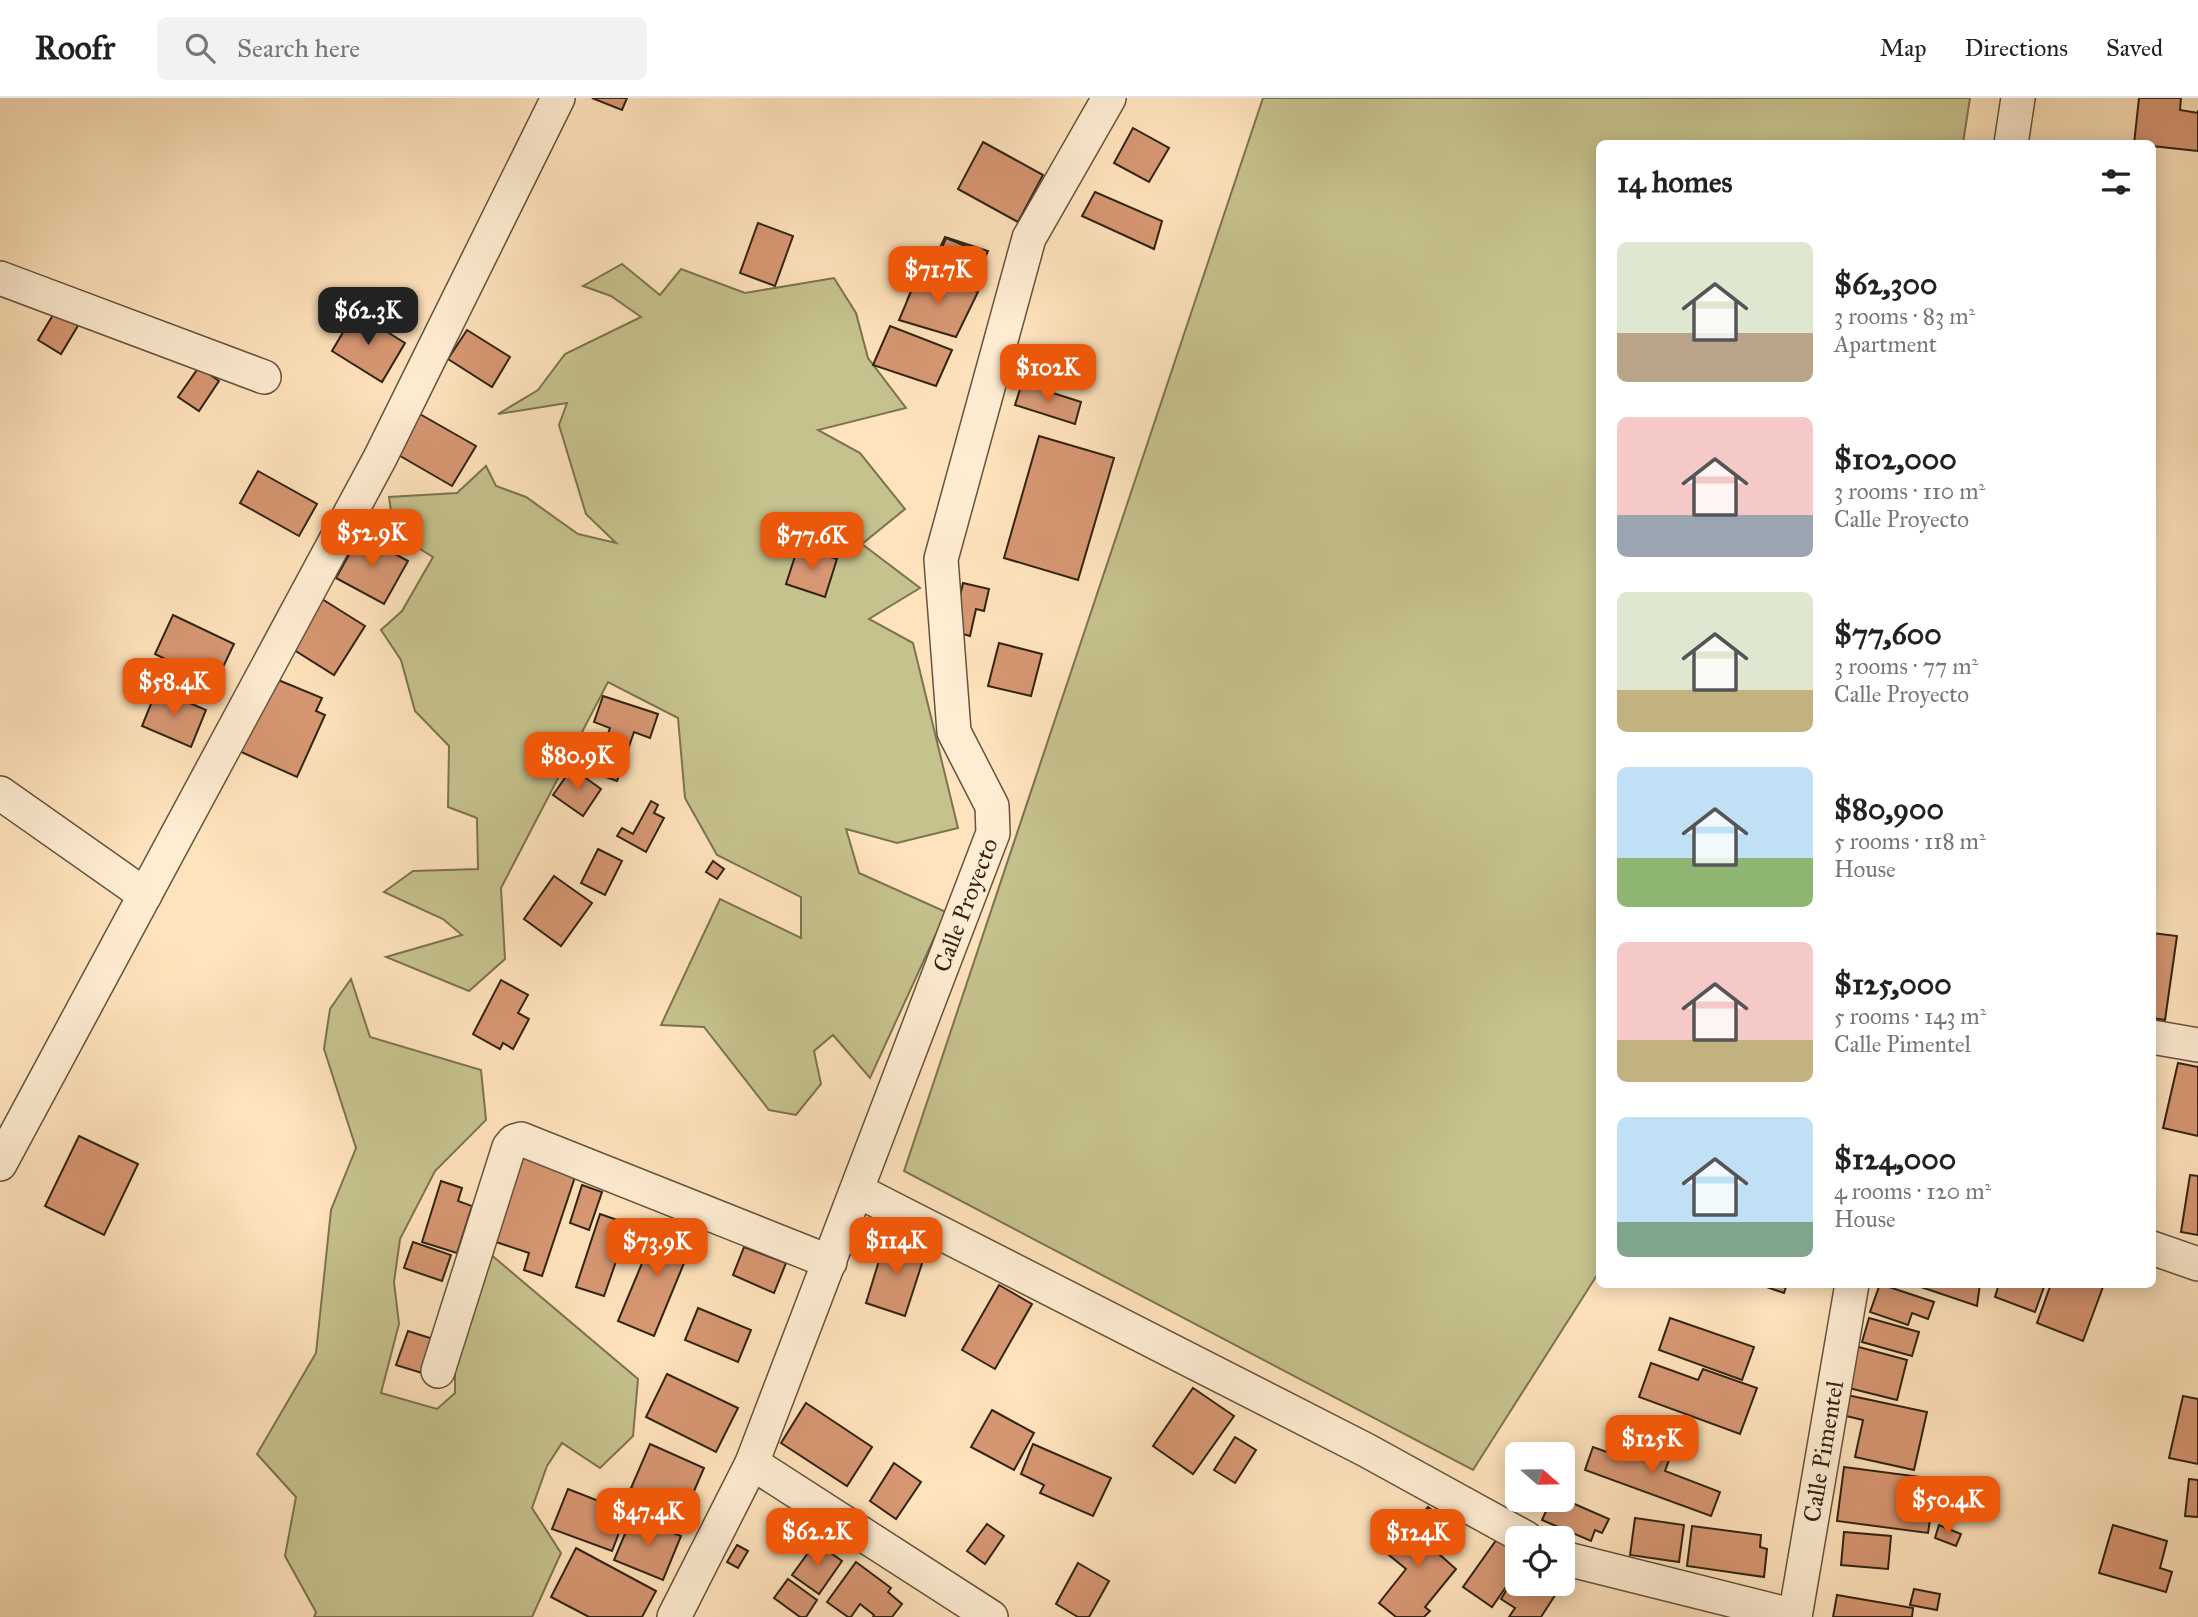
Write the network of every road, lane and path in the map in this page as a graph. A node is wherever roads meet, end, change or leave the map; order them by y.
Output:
1 (558, 98) edge
2 (1109, 98) edge
3 (2018, 98) edge
4 (2012, 140) edge
5 (0, 278) edge
6 (264, 377) dead end
7 (0, 793) edge
8 (145, 895) junction
9 (2156, 1038) edge
10 (2198, 1045) edge
11 (0, 1164) edge
12 (858, 1191) junction
13 (2156, 1249) edge
14 (830, 1262) junction
15 (2198, 1264) edge
16 (1851, 1288) edge
17 (438, 1371) dead end
18 (752, 1463) junction
19 (1505, 1526) edge
20 (1575, 1561) edge
21 (674, 1617) edge
22 (991, 1617) edge
23 (1795, 1617) edge

1 - 8 street
2 - 12 street, Calle Proyecto
3 - 4 street
5 - 6 street
7 - 8 street
8 - 11 street
9 - 10 street
12 - 14 street, Calle Proyecto
12 - 19 street
13 - 15 street
14 - 17 street
14 - 18 street, Calle Proyecto
16 - 23 street, Calle Pimentel
18 - 21 street, Calle Proyecto
18 - 22 street
20 - 23 street

